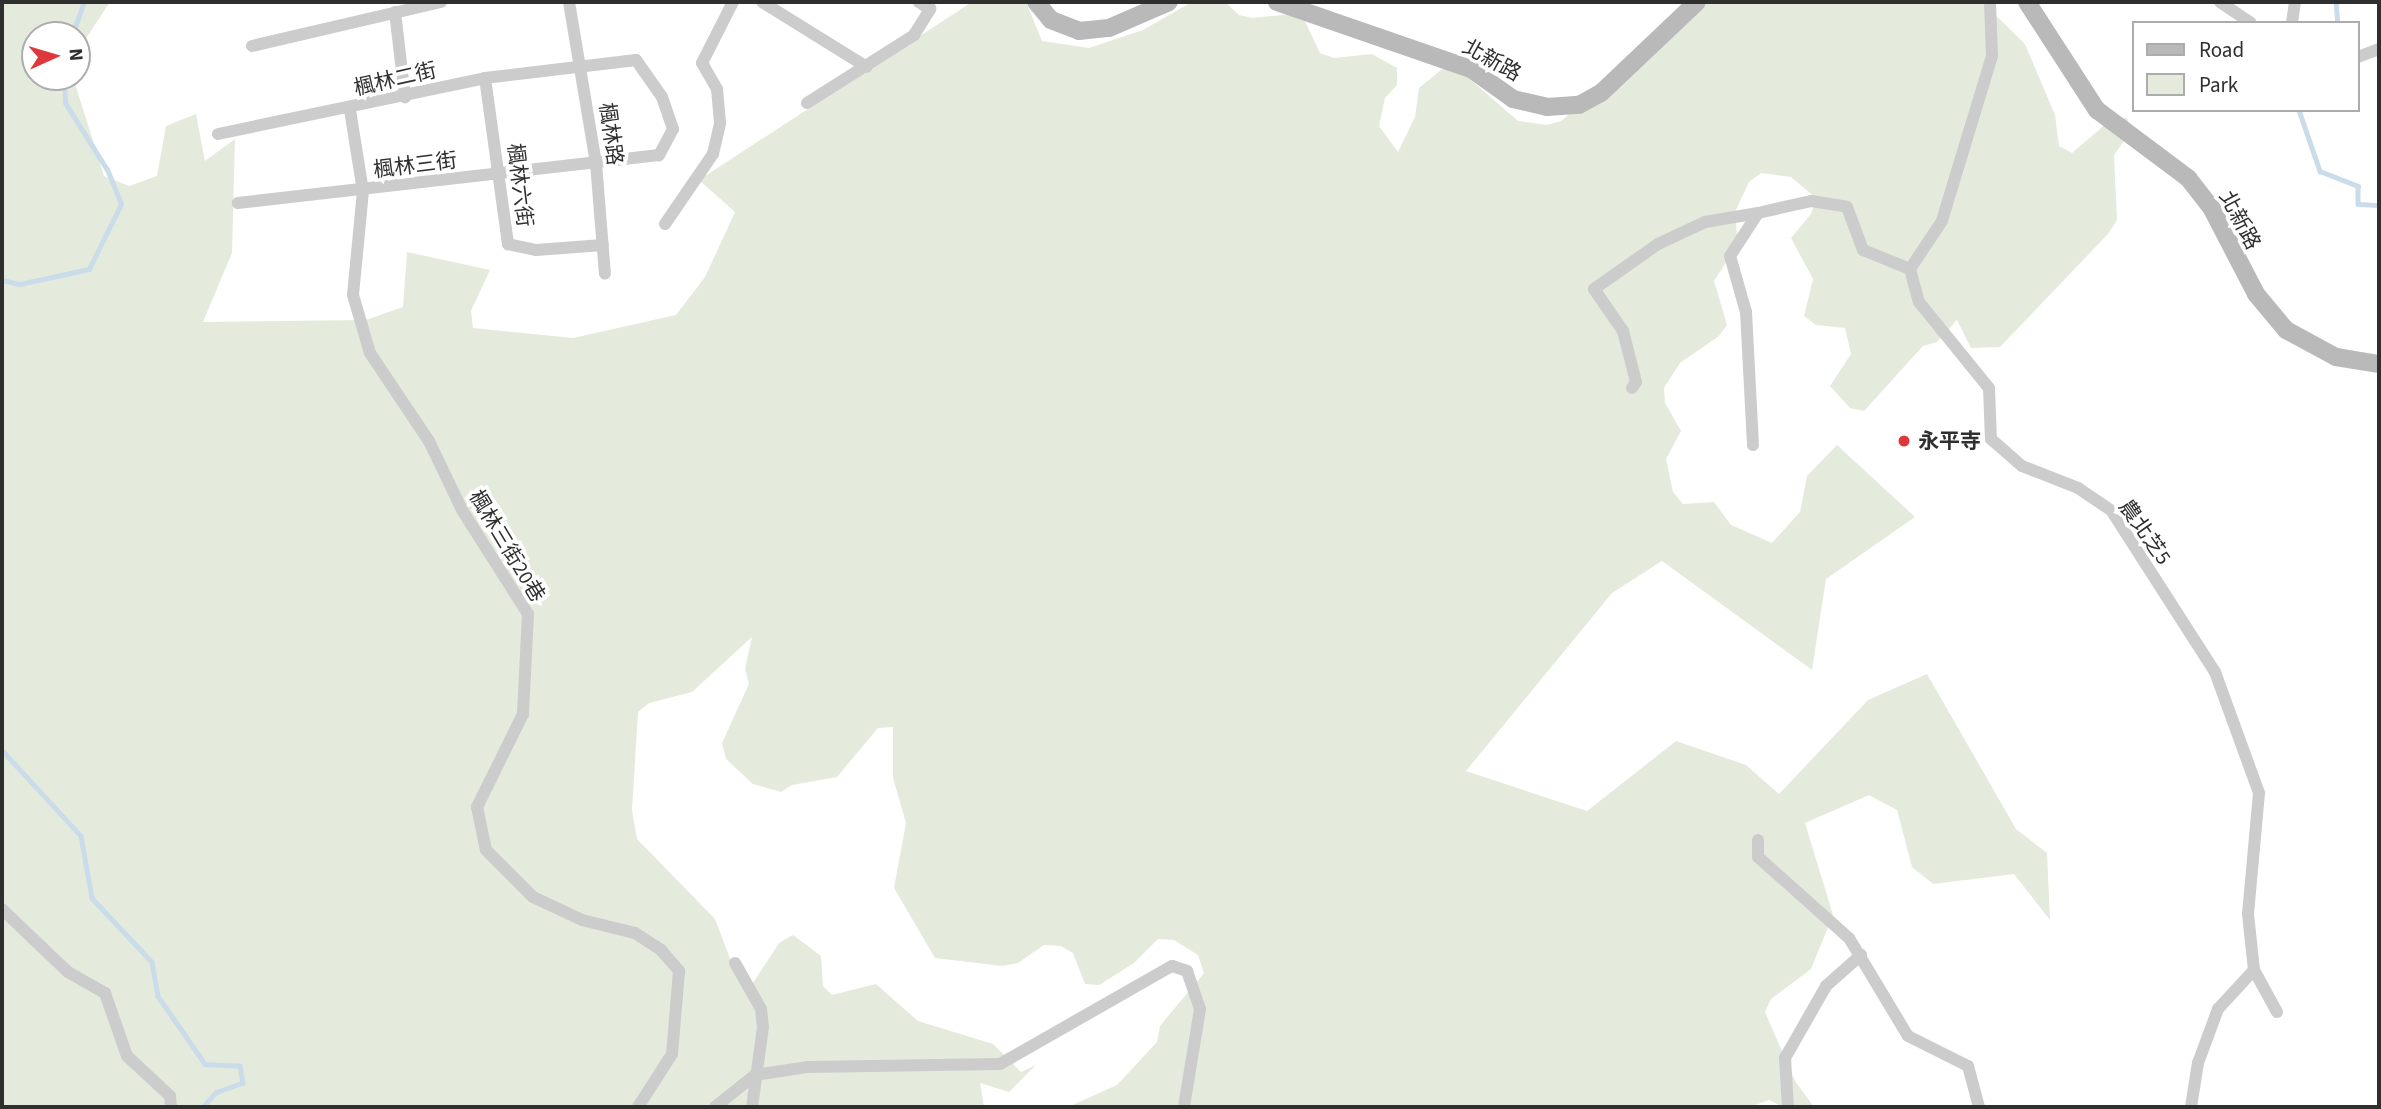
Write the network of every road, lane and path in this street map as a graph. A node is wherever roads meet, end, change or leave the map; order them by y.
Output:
1 (441, 2) edge
2 (569, 2) edge
3 (733, 2) edge
4 (762, 2) edge
5 (919, 2) edge
6 (1036, 2) edge
7 (1169, 2) edge
8 (1278, 2) edge
9 (1697, 2) edge
10 (1990, 2) edge
11 (2027, 2) edge
12 (2220, 2) edge
13 (2295, 2) edge
14 (395, 12) junction
15 (2247, 21) edge
16 (2292, 21) edge
17 (252, 46) dead end
18 (2379, 49) edge
19 (2360, 57) edge
20 (582, 65) junction
21 (867, 67) junction
22 (485, 78) junction
23 (405, 97) junction
24 (807, 103) dead end
25 (350, 110) junction
26 (218, 134) dead end
27 (596, 163) junction
28 (501, 174) junction
29 (363, 191) junction
30 (237, 203) dead end
31 (1758, 213) junction
32 (666, 224) dead end
33 (603, 245) junction
34 (1910, 269) junction
35 (605, 274) dead end
36 (2379, 363) edge
37 (1632, 388) dead end
38 (1753, 445) dead end
39 (1758, 840) dead end
40 (2, 909) edge
41 (1861, 955) junction
42 (735, 963) dead end
43 (2254, 970) junction
44 (2277, 1012) dead end
45 (755, 1075) junction
46 (171, 1107) edge
47 (638, 1107) edge
48 (715, 1107) edge
49 (752, 1107) edge
50 (1184, 1107) edge
51 (1788, 1107) edge
52 (1979, 1107) edge
53 (2191, 1107) edge

1 - 14 street
2 - 20 street, 楓林路
3 - 32 street
4 - 21 street
5 - 21 street
6 - 7 main road
8 - 9 main road, 北新路
10 - 34 street
11 - 36 main road, 北新路
12 - 15 street
13 - 16 street
14 - 17 street
14 - 23 street
18 - 19 street
20 - 22 street, 楓林二街
20 - 27 street, 楓林路
20 - 27 street, 楓林二街
21 - 24 street
22 - 23 street, 楓林二街
22 - 28 street, 楓林六街
23 - 25 street, 楓林二街
25 - 26 street, 楓林二街
25 - 29 street
27 - 28 street, 楓林三街
27 - 33 street, 楓林路
28 - 29 street, 楓林三街
28 - 33 street, 楓林六街
29 - 30 street, 楓林三街
29 - 47 street, 楓林三街20巷
31 - 34 street
31 - 37 street
31 - 38 street
33 - 35 street, 楓林路
34 - 43 street, 農北芝5
39 - 41 street
40 - 46 street
41 - 51 street
41 - 52 street
42 - 45 street
43 - 44 street
43 - 53 street
45 - 48 street
45 - 49 street
45 - 50 street

